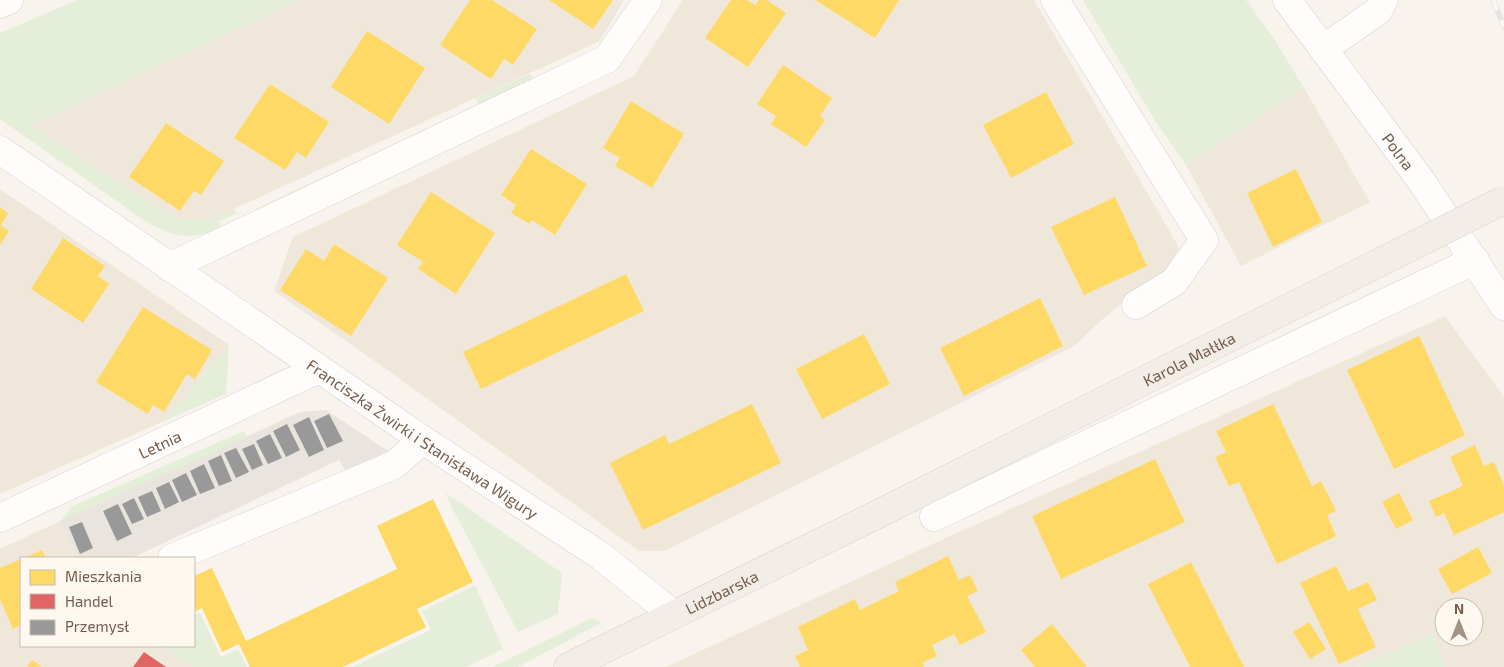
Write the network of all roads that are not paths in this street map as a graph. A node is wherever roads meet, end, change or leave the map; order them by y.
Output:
1 (9, 0) edge
2 (648, 0) edge
3 (1055, 0) edge
4 (1287, 0) edge
5 (1384, 0) edge
6 (0, 4) edge
7 (1323, 48) junction
8 (0, 150) edge
9 (1504, 200) edge
10 (1475, 260) junction
11 (170, 267) junction
12 (1136, 305) dead end
13 (1504, 306) edge
14 (319, 369) junction
15 (423, 440) junction
16 (874, 516) joint
17 (934, 517) dead end
18 (0, 518) edge
19 (174, 557) edge
20 (674, 615) junction
21 (568, 667) edge

1 - 6 street
2 - 11 street
3 - 12 street
4 - 7 street, Polna
5 - 7 street
7 - 10 street, Polna
8 - 11 street, Franciszka Żwirki i Stanisława Wigury
9 - 16 main road, Karola Małłka, bridge
10 - 13 street, Polna
10 - 17 street
11 - 14 street, Franciszka Żwirki i Stanisława Wigury
14 - 15 street, Franciszka Żwirki i Stanisława Wigury
14 - 18 street, Letnia
15 - 19 street
15 - 20 street, Franciszka Żwirki i Stanisława Wigury
16 - 20 main road, Lidzbarska
20 - 21 main road, Lidzbarska

